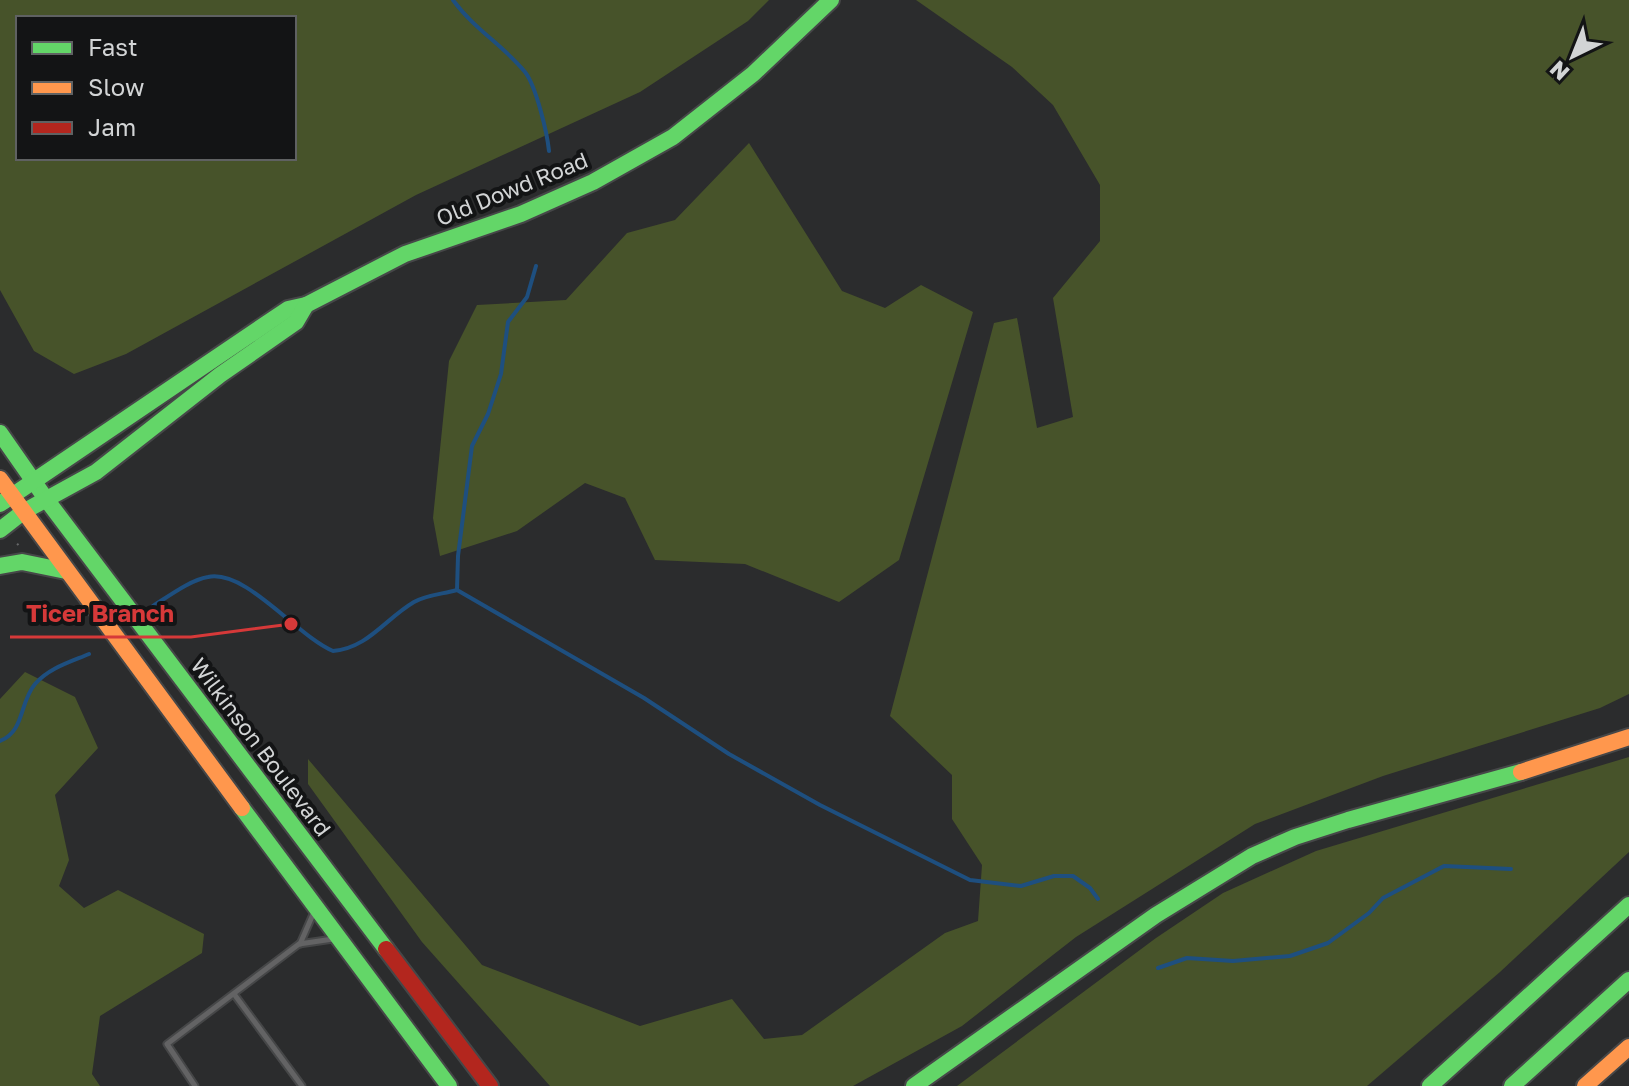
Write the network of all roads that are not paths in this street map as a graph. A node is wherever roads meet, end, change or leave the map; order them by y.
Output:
1 (831, 0) edge
2 (306, 305) junction
3 (0, 433) edge
4 (0, 479) edge
5 (34, 481) junction
6 (6, 499) edge
7 (46, 499) junction
8 (23, 512) junction
9 (6, 533) edge
10 (0, 566) edge
11 (66, 571) junction
12 (1629, 737) edge
13 (1629, 905) edge
14 (316, 907) junction
15 (340, 938) junction
16 (299, 944) junction
17 (1629, 980) edge
18 (234, 994) junction
19 (1490, 1031) junction
20 (1629, 1047) edge
21 (195, 1086) edge
22 (302, 1086) edge
23 (449, 1086) edge
24 (490, 1086) edge
25 (914, 1086) edge
26 (1418, 1086) edge
27 (1430, 1086) edge
28 (1512, 1086) edge
29 (1585, 1086) edge

1 - 2 main road, Old Dowd Road
2 - 5 main road, Old Dowd Road
2 - 7 main road, Old Dowd Road
3 - 5 main road, Wilkinson Boulevard
4 - 6 main road
5 - 6 main road, Old Dowd Road
5 - 7 main road, Wilkinson Boulevard
6 - 8 main road
7 - 8 main road, Old Dowd Road
7 - 24 main road, Wilkinson Boulevard
8 - 9 main road, Old Dowd Road
8 - 11 main road
10 - 11 main road
11 - 14 main road
12 - 25 main road
13 - 19 main road
14 - 15 main road
14 - 16 lane
15 - 16 lane
15 - 23 main road
16 - 18 lane
17 - 28 main road
18 - 21 lane
18 - 22 lane
19 - 26 main road
19 - 27 main road
20 - 29 main road

